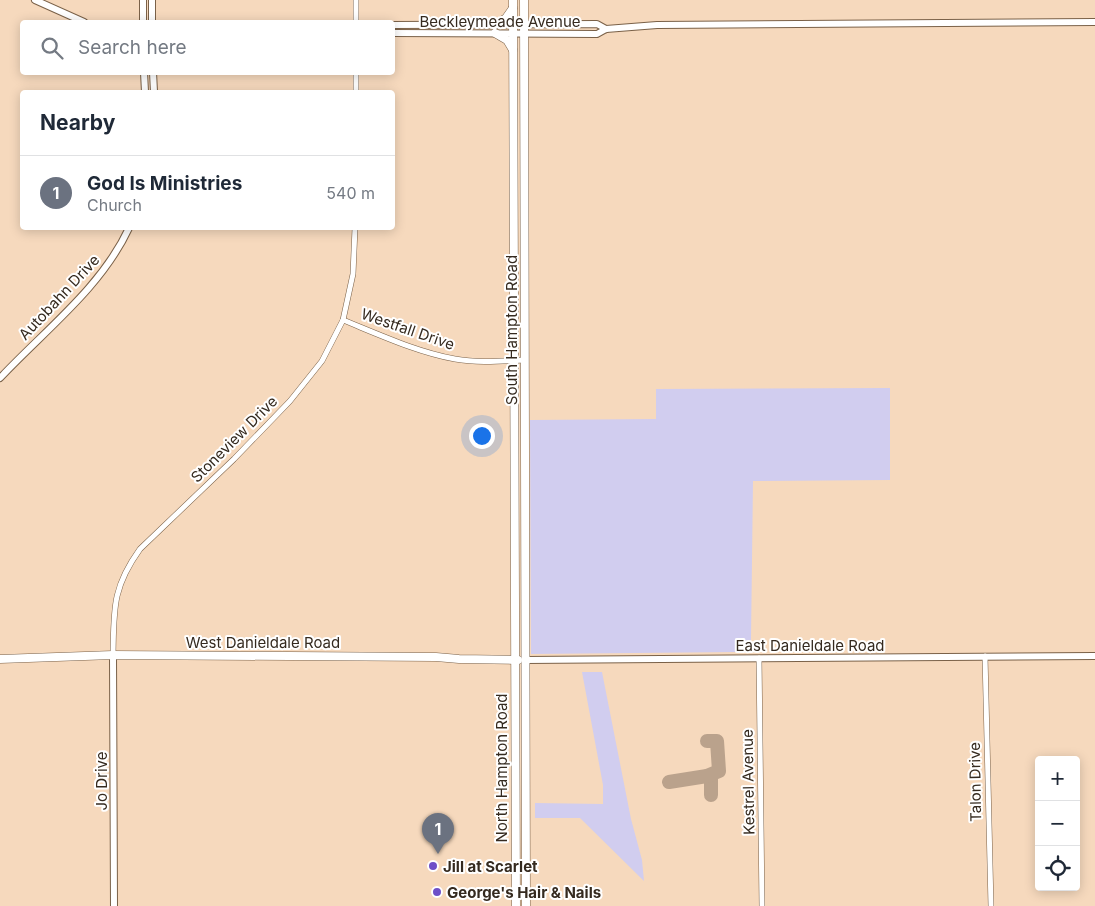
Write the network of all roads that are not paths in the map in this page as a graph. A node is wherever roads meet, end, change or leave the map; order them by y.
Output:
1 (35, 0) edge
2 (143, 0) edge
3 (152, 0) edge
4 (356, 0) edge
5 (524, 0) edge
6 (513, 4) edge
7 (80, 20) edge
8 (143, 20) edge
9 (152, 20) edge
10 (356, 20) edge
11 (1095, 22) edge
12 (395, 25) edge
13 (513, 25) junction
14 (495, 29) junction
15 (524, 30) junction
16 (395, 34) edge
17 (513, 34) junction
18 (513, 51) junction
19 (144, 75) edge
20 (153, 75) edge
21 (356, 75) edge
22 (145, 90) edge
23 (154, 90) edge
24 (356, 90) edge
25 (128, 230) edge
26 (355, 230) edge
27 (343, 320) junction
28 (524, 360) junction
29 (514, 361) junction
30 (0, 378) edge
31 (514, 507) junction
32 (525, 507) junction
33 (113, 655) junction
34 (985, 656) junction
35 (1095, 656) edge
36 (759, 658) junction
37 (0, 659) edge
38 (514, 660) junction
39 (525, 660) junction
40 (515, 779) junction
41 (526, 780) junction
42 (516, 860) junction
43 (526, 860) junction
44 (114, 906) edge
45 (516, 906) edge
46 (526, 906) edge
47 (762, 906) edge
48 (991, 906) edge

1 - 7 street
2 - 8 street
3 - 9 street
4 - 10 street
5 - 15 main road, South Hampton Road
6 - 13 main road, South Hampton Road
6 - 14 main road
11 - 15 street, Beckleymeade Avenue
12 - 14 street, Beckleymeade Avenue
13 - 14 street, Beckleymeade Avenue
13 - 15 street, Beckleymeade Avenue
13 - 17 main road, South Hampton Road
14 - 16 street, Beckleymeade Avenue
14 - 17 street, Beckleymeade Avenue
14 - 18 main road
15 - 17 street, Beckleymeade Avenue
15 - 28 main road, South Hampton Road
17 - 18 main road, South Hampton Road
18 - 29 main road, South Hampton Road
19 - 22 street
20 - 23 street
21 - 24 street
25 - 30 street, Autobahn Drive
26 - 27 street, Stoneview Drive
27 - 29 street, Westfall Drive
27 - 33 street, Stoneview Drive
28 - 29 street, Westfall Drive
28 - 32 main road, South Hampton Road
29 - 31 main road, South Hampton Road
31 - 32 main road
31 - 38 main road, South Hampton Road
32 - 39 main road, South Hampton Road
33 - 37 main road, West Danieldale Road
33 - 38 main road, West Danieldale Road
33 - 44 street, Jo Drive
34 - 35 street, East Danieldale Road
34 - 36 street, East Danieldale Road
34 - 48 street, Talon Drive
36 - 39 street, East Danieldale Road
36 - 47 street, Kestrel Avenue
38 - 39 main road, West Danieldale Road
38 - 40 main road, North Hampton Road
39 - 41 main road, North Hampton Road
40 - 41 main road
40 - 42 main road, North Hampton Road
41 - 43 main road, North Hampton Road
42 - 43 main road
42 - 45 main road, North Hampton Road
43 - 46 main road, North Hampton Road

